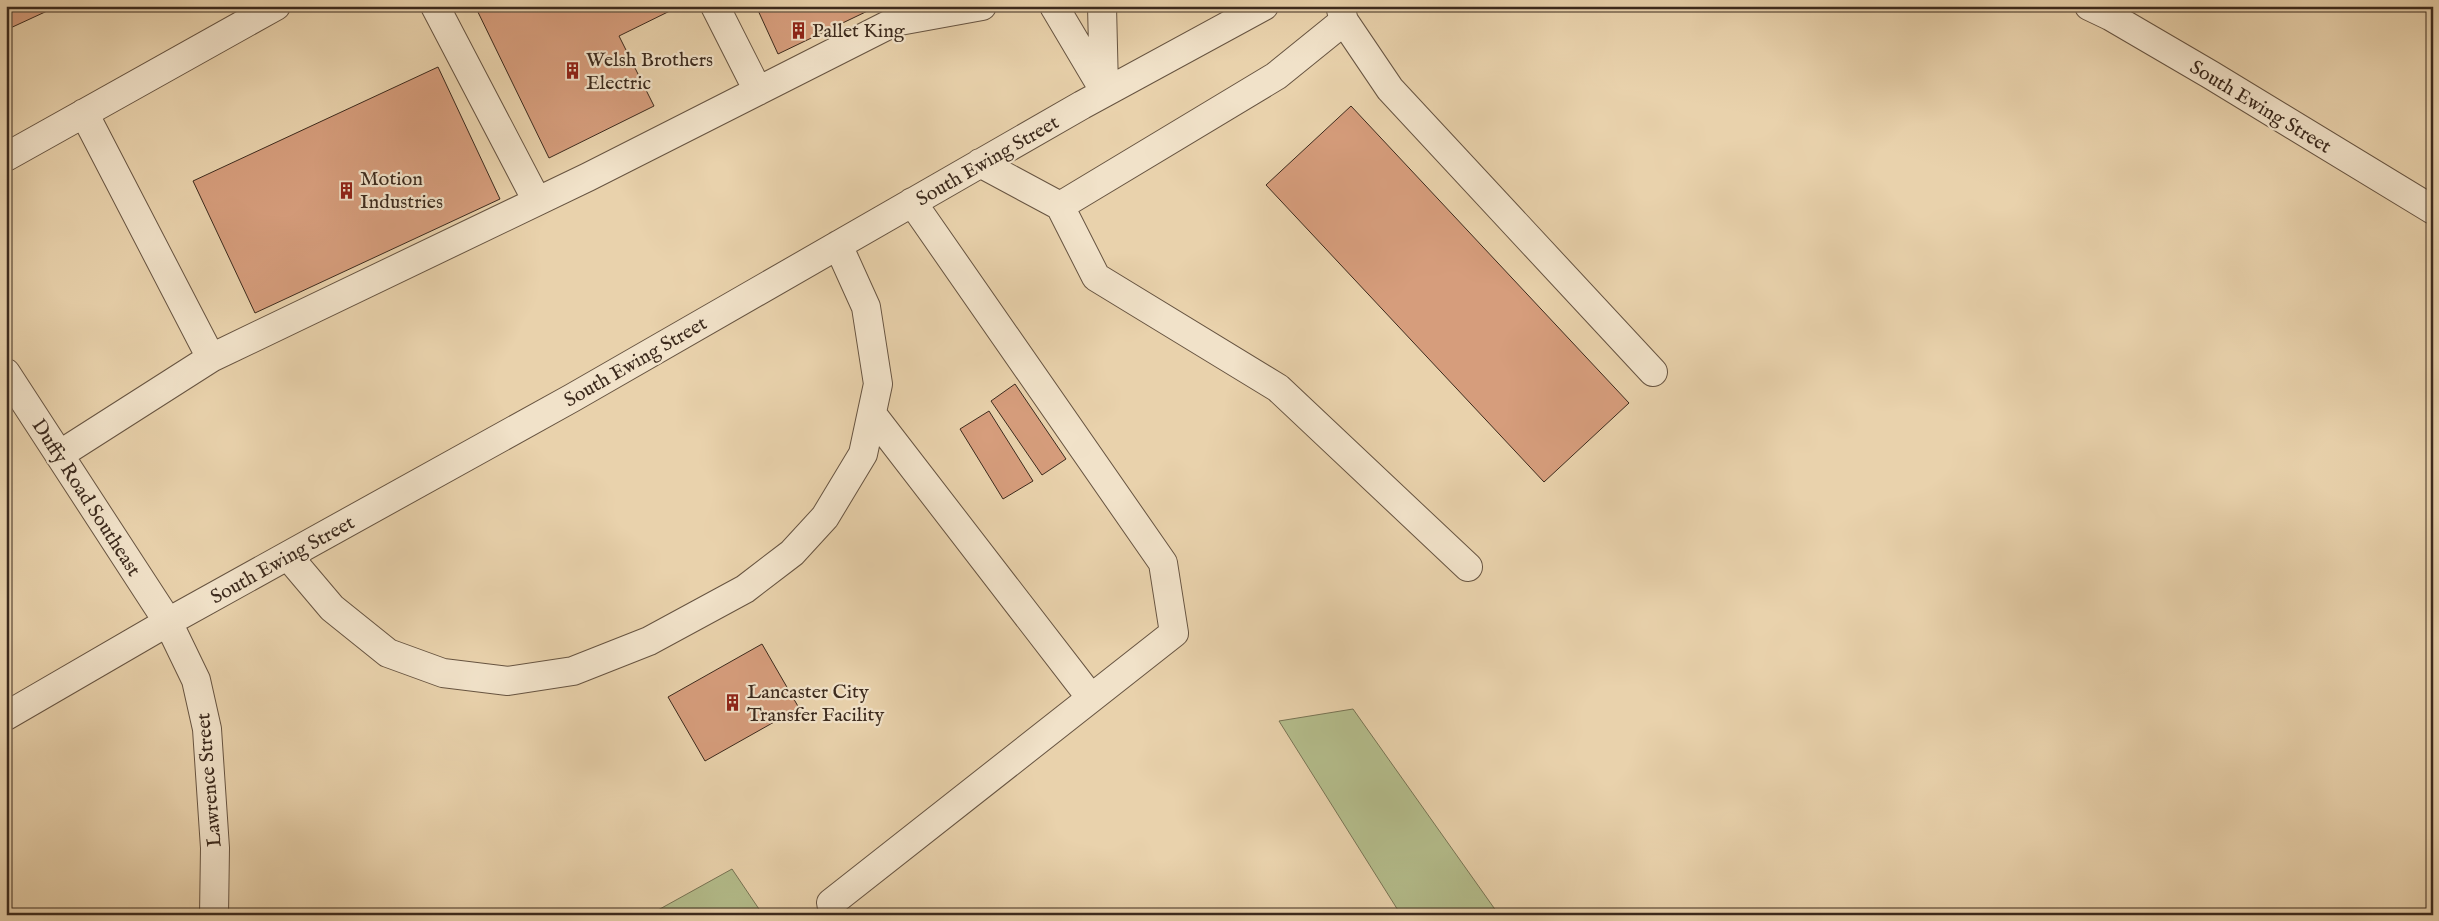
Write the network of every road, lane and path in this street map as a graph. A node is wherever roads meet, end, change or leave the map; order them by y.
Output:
1 (276, 6) edge
2 (435, 6) edge
3 (715, 6) edge
4 (982, 6) edge
5 (1054, 6) edge
6 (1102, 6) edge
7 (1264, 6) edge
8 (2088, 6) edge
9 (1342, 14) edge
10 (758, 91) junction
11 (1105, 92) junction
12 (84, 113) junction
13 (6, 157) edge
14 (980, 163) junction
15 (537, 202) junction
16 (912, 202) junction
17 (1060, 206) junction
18 (2433, 210) edge
19 (838, 245) junction
20 (212, 358) junction
21 (1653, 372) dead end
22 (6, 373) edge
23 (872, 414) junction
24 (60, 455) junction
25 (288, 556) junction
26 (1468, 567) dead end
27 (168, 622) junction
28 (1091, 698) junction
29 (6, 716) edge
30 (830, 903) dead end
31 (212, 913) edge

1 - 12 street
2 - 15 street
3 - 10 street
4 - 10 street
5 - 11 street
6 - 11 street
7 - 11 street, South Ewing Street
8 - 18 street, South Ewing Street
9 - 17 street
9 - 21 street
10 - 15 street
11 - 14 street, South Ewing Street
12 - 13 street
12 - 20 street
14 - 16 street, South Ewing Street
14 - 17 street
15 - 20 street
16 - 19 street, South Ewing Street
16 - 28 street
17 - 26 street
19 - 23 street
19 - 25 street, South Ewing Street
20 - 24 street
22 - 24 street, Duffy Road Southeast
23 - 25 street
23 - 28 street
24 - 27 street, Duffy Road Southeast
25 - 27 street, South Ewing Street
27 - 29 street, South Ewing Street
27 - 31 street, Lawrence Street
28 - 30 street

